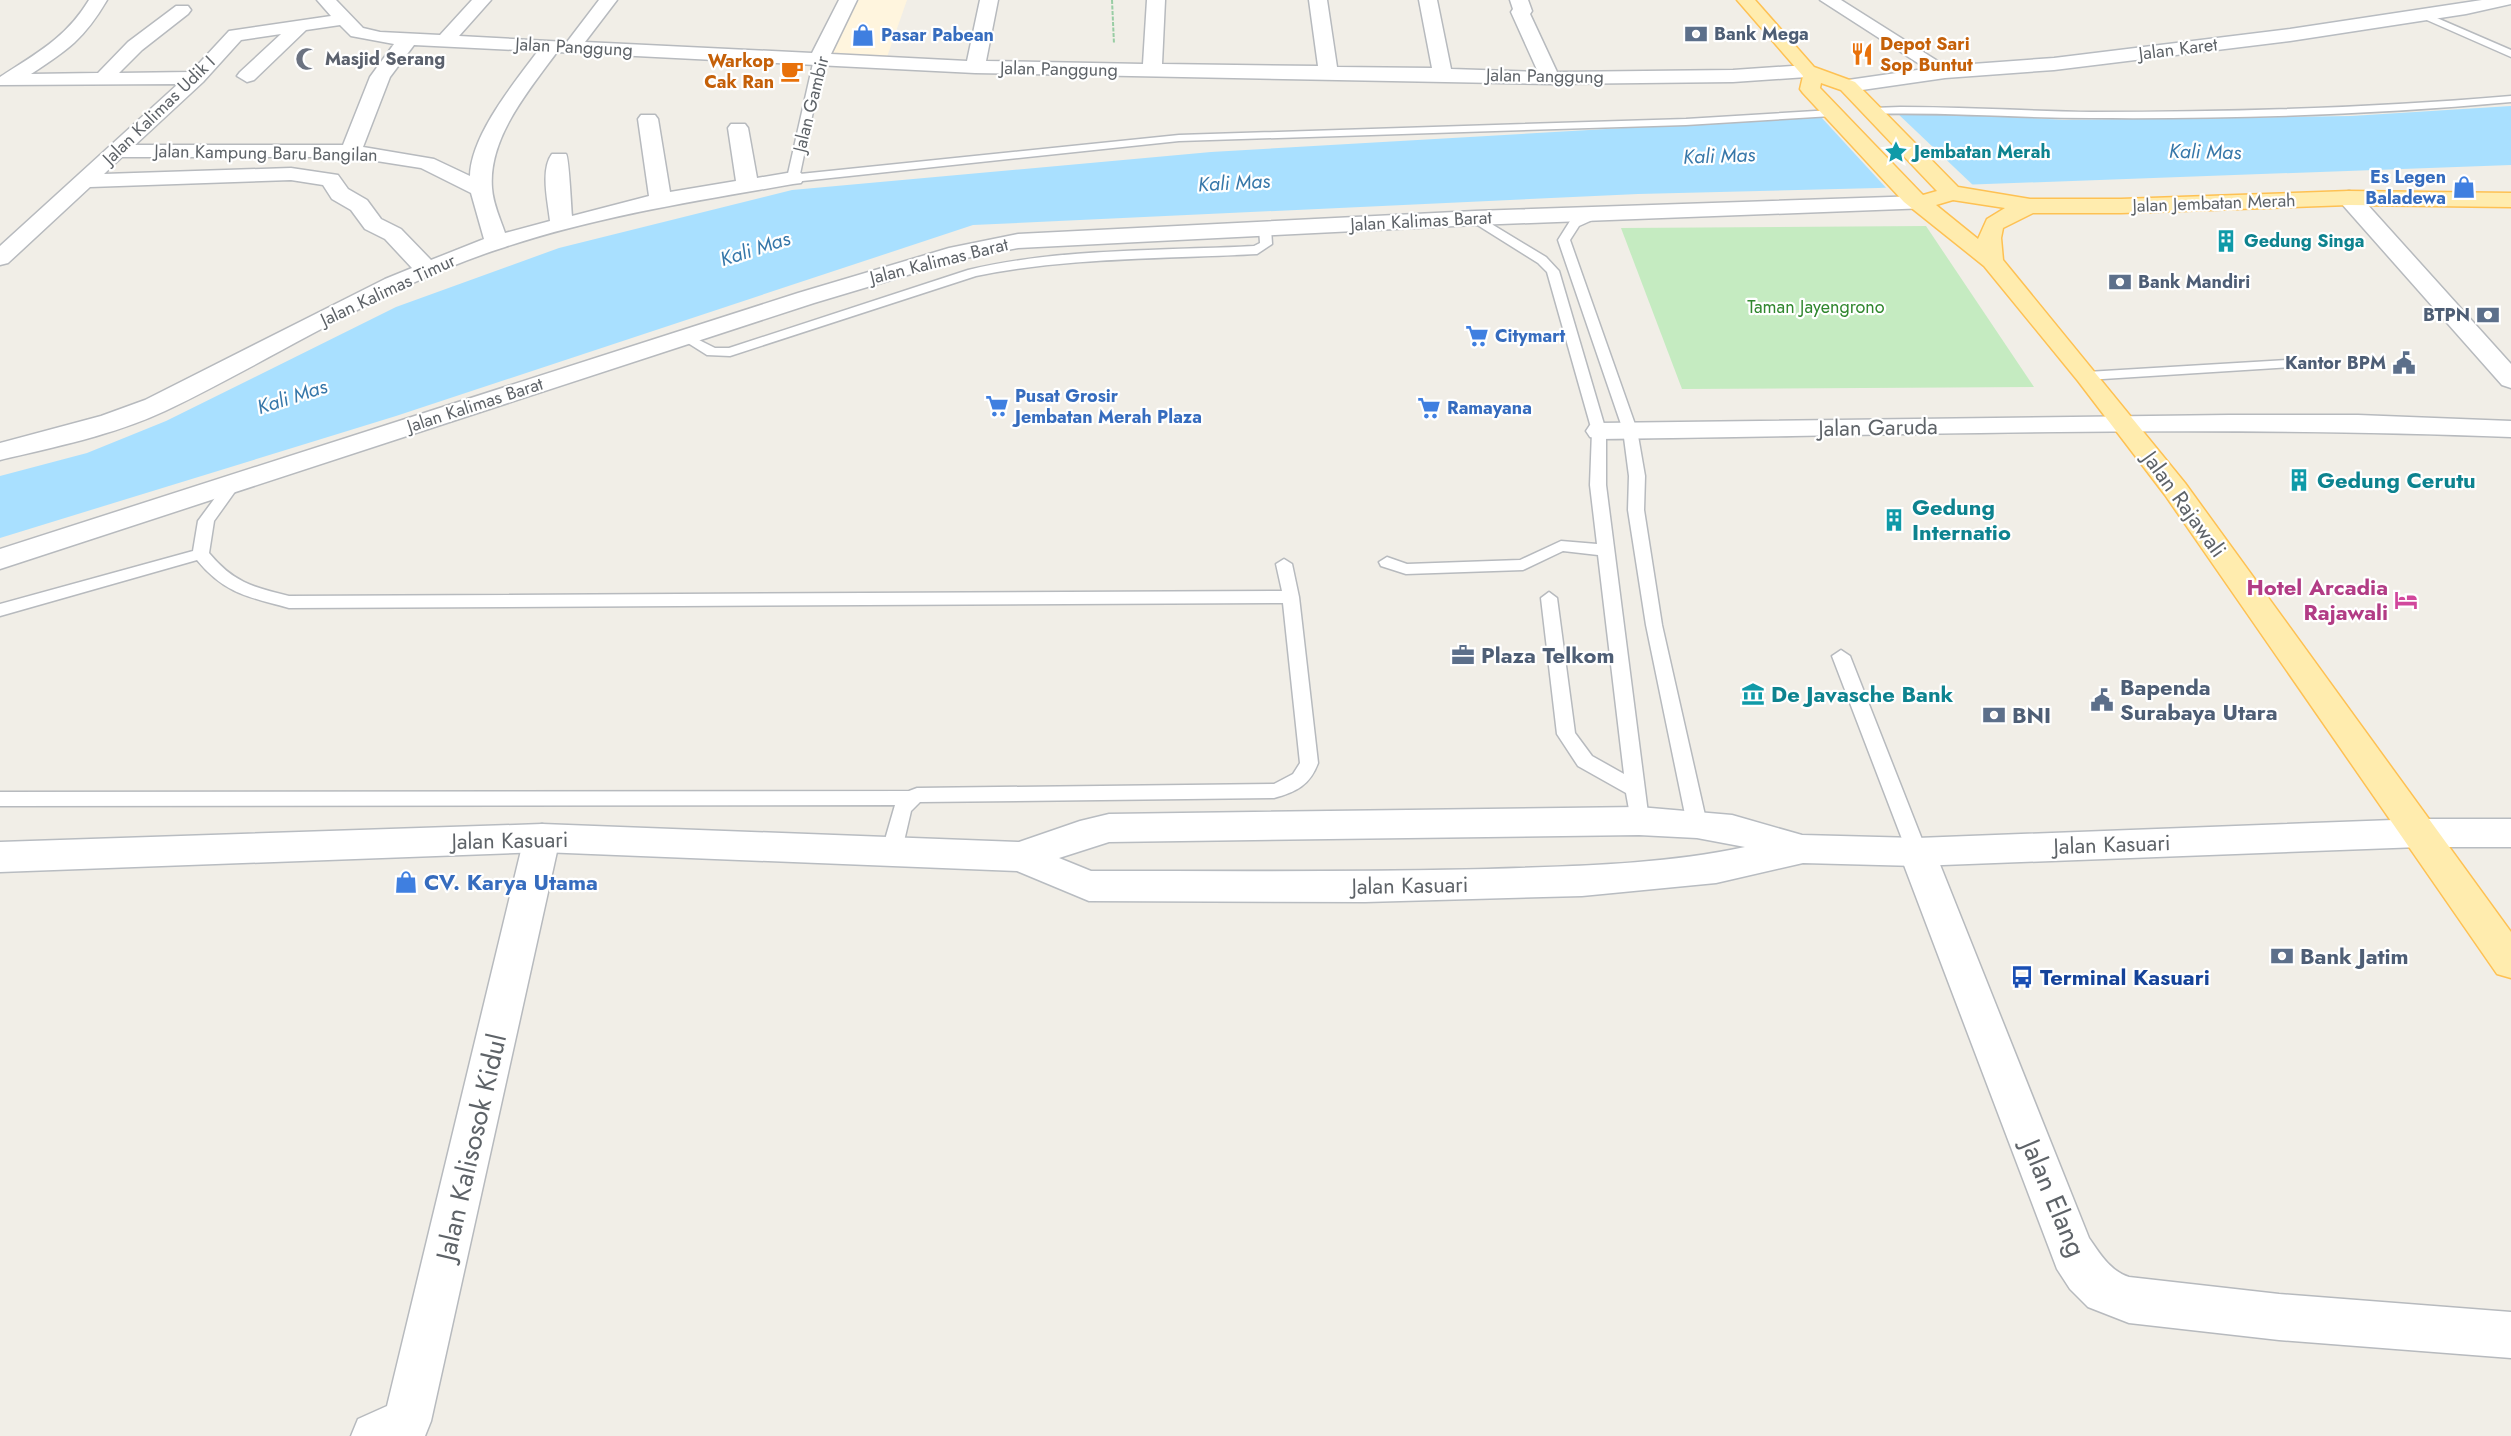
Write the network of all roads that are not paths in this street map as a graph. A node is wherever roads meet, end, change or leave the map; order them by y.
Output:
1 (98, 0) edge
2 (326, 0) edge
3 (482, 0) edge
4 (608, 0) edge
5 (848, 0) edge
6 (989, 0) edge
7 (1156, 0) edge
8 (1318, 0) edge
9 (1428, 0) edge
10 (1519, 0) edge
11 (1746, 0) edge
12 (1829, 0) edge
13 (2506, 0) edge
14 (182, 10) dead end
15 (2423, 15) junction
16 (345, 19) junction
17 (302, 24) junction
18 (410, 40) junction
19 (444, 42) junction
20 (562, 47) junction
21 (2511, 54) edge
22 (819, 59) junction
23 (975, 67) junction
24 (1152, 70) junction
25 (1946, 72) junction
26 (1328, 73) junction
27 (1810, 73) junction
28 (1443, 74) junction
29 (247, 76) dead end
30 (196, 78) junction
31 (1550, 78) junction
32 (102, 80) junction
33 (4, 83) edge
34 (1848, 87) junction
35 (2511, 99) edge
36 (1874, 112) junction
37 (1833, 114) junction
38 (648, 119) dead end
39 (738, 128) dead end
40 (117, 151) junction
41 (351, 151) junction
42 (559, 158) dead end
43 (793, 178) junction
44 (84, 181) junction
45 (747, 184) junction
46 (481, 190) junction
47 (1950, 191) junction
48 (1913, 197) junction
49 (2349, 198) junction
50 (662, 200) junction
51 (2511, 200) edge
52 (2030, 206) junction
53 (1595, 214) junction
54 (1476, 218) junction
55 (562, 224) junction
56 (496, 242) junction
57 (0, 258) edge
58 (1992, 261) junction
59 (427, 270) junction
60 (2287, 364) dead end
61 (2088, 376) junction
62 (2511, 381) edge
63 (2125, 424) junction
64 (2511, 429) edge
65 (1630, 430) junction
66 (1599, 431) junction
67 (0, 452) edge
68 (231, 486) junction
69 (1604, 550) junction
70 (201, 554) junction
71 (0, 559) edge
72 (1387, 562) dead end
73 (1284, 564) dead end
74 (1291, 597) junction
75 (1549, 598) dead end
76 (0, 610) edge
77 (1841, 656) dead end
78 (909, 798) junction
79 (0, 799) edge
80 (1637, 805) junction
81 (1697, 824) junction
82 (2420, 833) junction
83 (2511, 833) edge
84 (542, 838) junction
85 (1803, 849) junction
86 (892, 850) junction
87 (1917, 852) junction
88 (0, 857) edge
89 (1020, 857) junction
90 (2511, 962) edge
91 (2511, 1335) edge
92 (375, 1436) edge

1 - 33 street
2 - 16 street, Jalan Panggung
3 - 19 street
4 - 20 street
5 - 22 street, Jalan Gambir
6 - 23 street
7 - 24 street
8 - 26 street
9 - 28 street
10 - 31 street
11 - 27 main road
12 - 25 street
13 - 15 street, Jalan Karet
14 - 32 street
15 - 21 lane
15 - 25 street, Jalan Karet
16 - 17 street, Jalan Kalimas Udik I
16 - 18 street, Jalan Panggung
17 - 29 street
17 - 30 street, Jalan Kalimas Udik I
18 - 19 street, Jalan Panggung
18 - 41 street
19 - 20 street, Jalan Panggung
20 - 22 street, Jalan Panggung
20 - 46 street
22 - 23 street, Jalan Panggung
22 - 43 lane, Jalan Gambir
23 - 24 street, Jalan Panggung
24 - 26 street, Jalan Panggung
25 - 34 street, Jalan Karet
26 - 28 street, Jalan Panggung
27 - 31 street, Jalan Panggung
27 - 34 main road
27 - 37 main road, Jalan Rajawali
28 - 31 street, Jalan Panggung
30 - 32 street
30 - 40 street, Jalan Kalimas Udik I
32 - 33 street
34 - 36 main road
35 - 36 lane
36 - 47 main road
37 - 43 lane
37 - 48 main road, Jalan Rajawali
38 - 50 street
39 - 45 street
40 - 41 street, Jalan Kampung Baru Bangilan
40 - 44 street, Jalan Kalimas Udik I
41 - 46 street, Jalan Kampung Baru Bangilan
42 - 55 street
43 - 45 street, Jalan Kalimas Timur
44 - 57 street, Jalan Kalimas Udik I
44 - 59 street
45 - 50 street, Jalan Kalimas Timur
46 - 56 street
47 - 48 main road, Jalan Jembatan Merah
47 - 52 main road, Jalan Jembatan Merah
48 - 53 street, Jalan Kalimas Barat
48 - 58 main road, Jalan Rajawali
49 - 51 main road, Jalan Jembatan Merah
49 - 52 main road, Jalan Jembatan Merah
49 - 62 street
50 - 55 street, Jalan Kalimas Timur
52 - 58 main road
53 - 54 street, Jalan Kalimas Barat
53 - 65 lane
54 - 66 lane
54 - 68 street, Jalan Kalimas Barat
55 - 56 street, Jalan Kalimas Timur
56 - 59 street, Jalan Kalimas Timur
58 - 61 main road, Jalan Rajawali
59 - 67 street, Jalan Kalimas Timur
60 - 61 lane
61 - 63 main road, Jalan Rajawali
63 - 64 street, Jalan Garuda
63 - 65 street, Jalan Garuda
63 - 82 main road, Jalan Rajawali
65 - 66 street, Jalan Garuda
65 - 81 lane
66 - 69 lane
68 - 70 lane
68 - 71 street, Jalan Kalimas Barat
69 - 72 lane
69 - 80 lane
70 - 74 lane
70 - 76 lane
73 - 74 lane
74 - 78 lane
75 - 80 lane
77 - 87 lane
78 - 79 lane
78 - 86 lane
80 - 81 street, Jalan Kasuari
80 - 89 street, Jalan Kasuari
81 - 85 street, Jalan Kasuari
82 - 83 street, Jalan Kasuari
82 - 87 street, Jalan Kasuari
82 - 90 main road, Jalan Rajawali
84 - 86 street, Jalan Kasuari
84 - 88 street, Jalan Kasuari
84 - 92 street, Jalan Kalisosok Kidul
85 - 87 street, Jalan Kasuari
85 - 89 street, Jalan Kasuari
86 - 89 street, Jalan Kasuari
87 - 91 street, Jalan Elang

